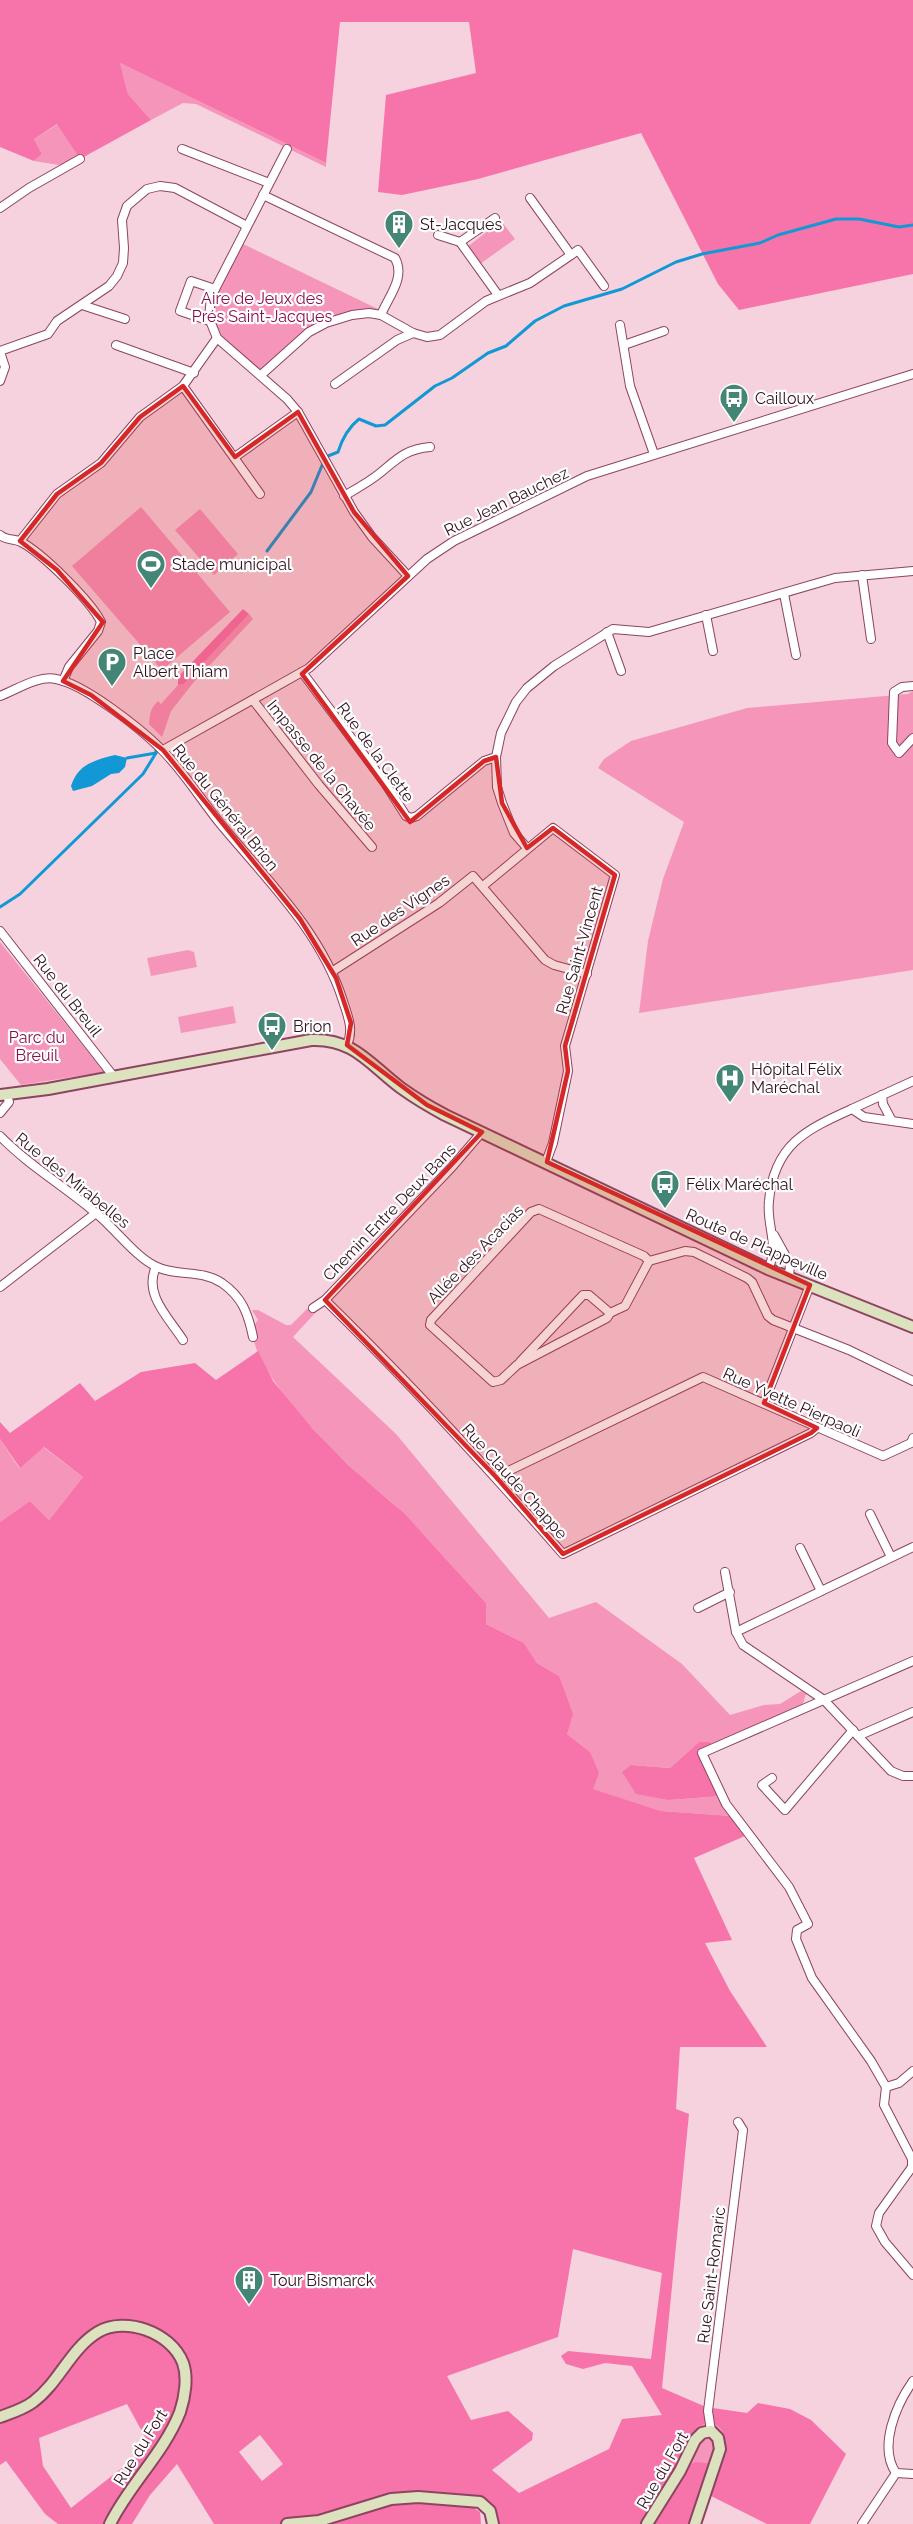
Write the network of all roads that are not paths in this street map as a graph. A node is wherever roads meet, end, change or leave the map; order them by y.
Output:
1 (182, 149) dead end
2 (287, 149) dead end
3 (80, 159) dead end
4 (269, 183) junction
5 (263, 195) junction
6 (530, 198) dead end
7 (0, 208) edge
8 (495, 218) dead end
9 (247, 226) junction
10 (438, 235) dead end
11 (460, 242) junction
12 (571, 255) junction
13 (604, 286) dead end
14 (214, 289) junction
15 (498, 295) junction
16 (82, 305) junction
17 (381, 315) junction
18 (125, 319) dead end
19 (210, 321) junction
20 (620, 325) dead end
21 (664, 331) dead end
22 (413, 333) junction
23 (217, 338) junction
24 (116, 345) dead end
25 (624, 345) junction
26 (0, 351) edge
27 (194, 373) junction
28 (913, 374) edge
29 (261, 375) junction
30 (0, 381) edge
31 (335, 384) dead end
32 (183, 386) junction
33 (298, 412) junction
34 (430, 447) dead end
35 (654, 454) junction
36 (235, 458) junction
37 (260, 494) dead end
38 (344, 496) junction
39 (0, 535) edge
40 (20, 541) junction
41 (913, 571) edge
42 (861, 575) junction
43 (408, 576) junction
44 (784, 594) junction
45 (706, 615) junction
46 (607, 632) junction
47 (871, 639) dead end
48 (713, 651) dead end
49 (796, 655) dead end
50 (621, 671) dead end
51 (302, 672) junction
52 (63, 681) junction
53 (913, 686) edge
54 (0, 696) edge
55 (253, 700) junction
56 (911, 742) edge
57 (163, 750) junction
58 (496, 758) junction
59 (372, 847) dead end
60 (527, 848) junction
61 (483, 886) junction
62 (0, 931) edge
63 (333, 971) junction
64 (587, 974) junction
65 (347, 1045) junction
66 (114, 1077) junction
67 (913, 1081) edge
68 (4, 1095) edge
69 (882, 1095) junction
70 (852, 1108) junction
71 (0, 1113) edge
72 (892, 1121) junction
73 (913, 1124) edge
74 (482, 1132) junction
75 (0, 1136) edge
76 (546, 1162) junction
77 (96, 1213) junction
78 (773, 1234) junction
79 (649, 1261) junction
80 (156, 1267) junction
81 (768, 1269) junction
82 (789, 1277) junction
83 (810, 1285) junction
84 (0, 1287) edge
85 (325, 1300) junction
86 (313, 1308) dead end
87 (610, 1313) junction
88 (913, 1327) edge
89 (793, 1328) junction
90 (253, 1337) dead end
91 (183, 1340) dead end
92 (517, 1365) junction
93 (913, 1381) edge
94 (764, 1403) junction
95 (817, 1428) junction
96 (913, 1438) edge
97 (496, 1477) junction
98 (870, 1514) dead end
99 (913, 1547) edge
100 (800, 1548) dead end
101 (891, 1557) junction
102 (725, 1572) dead end
103 (821, 1591) junction
104 (730, 1592) junction
105 (698, 1608) dead end
106 (736, 1632) junction
107 (913, 1661) edge
108 (824, 1700) junction
109 (913, 1712) edge
110 (856, 1733) junction
111 (913, 1776) edge
112 (772, 1778) dead end
113 (913, 2072) edge
114 (886, 2087) junction
115 (738, 2122) dead end
116 (913, 2274) edge
117 (913, 2381) edge
118 (0, 2418) edge
119 (711, 2431) junction
120 (896, 2473) junction
121 (913, 2474) edge
122 (110, 2524) edge
123 (287, 2524) edge
124 (493, 2524) edge
125 (647, 2524) edge
126 (695, 2524) edge
127 (862, 2524) edge

1 - 4 street
2 - 4 street
3 - 7 street
4 - 5 street
5 - 9 street
5 - 17 street
6 - 12 street
8 - 11 street
9 - 14 street
9 - 16 street
10 - 11 street
11 - 15 street
12 - 13 street
12 - 15 street
14 - 19 street
14 - 19 street
15 - 22 street
16 - 18 street
16 - 26 street
17 - 22 street
17 - 29 street
19 - 23 street
20 - 25 street
21 - 25 street
22 - 31 street
23 - 27 street
23 - 29 street
24 - 27 street
25 - 35 street
26 - 30 street
27 - 32 street
28 - 35 street, Rue Jean Bauchez
29 - 33 street
32 - 36 street
32 - 40 street
33 - 36 street
33 - 38 street
34 - 38 street
35 - 43 street, Rue Jean Bauchez
36 - 37 street
38 - 43 street
39 - 40 street
40 - 52 street
41 - 42 street
42 - 44 street
42 - 47 street
43 - 51 street, Rue Jean Bauchez
44 - 45 street
44 - 49 street
45 - 46 street
45 - 48 street
46 - 50 street
46 - 58 street
51 - 55 street, Rue Jean Bauchez
51 - 58 street, Rue de la Clette
52 - 54 street, Rue du Général Brion
52 - 57 street, Rue du Général Brion
53 - 56 street
55 - 57 street, Rue Jean Bauchez
55 - 59 street, Impasse de la Chavée
57 - 63 street, Rue du Général Brion
58 - 60 street
60 - 61 street, Rue Saint-Vincent
60 - 64 street, Rue Saint-Vincent
61 - 63 street, Rue des Vignes
61 - 64 street
62 - 66 street, Rue du Breuil
63 - 65 street, Rue du Général Brion
64 - 76 street, Rue Saint-Vincent
65 - 66 street
65 - 74 street, Route de Plappeville
66 - 68 street
67 - 69 street
68 - 71 street
69 - 70 street
69 - 72 street
70 - 72 street
70 - 78 street
72 - 73 street
74 - 76 street, Route de Plappeville
74 - 85 street, Chemin Entre Deux Bans
75 - 77 street, Rue des Mirabelles
76 - 81 street, Route de Plappeville
77 - 80 street, Rue des Mirabelles
77 - 84 street
78 - 81 street
78 - 82 street
79 - 87 street, Allée des Acacias
79 - 89 street
79 - 92 street, Allée des Acacias
80 - 90 street
80 - 91 street
81 - 82 street, Route de Plappeville
82 - 83 street, Route de Plappeville
83 - 88 street, Route de Plappeville
83 - 89 street
85 - 86 street, Chemin Entre Deux Bans
85 - 97 street, Rue Claude Chappe
87 - 92 street, Allée des Acacias
87 - 92 street, Allée des Acacias
89 - 93 street
89 - 94 street
94 - 95 street, Rue Yvette Pierpaoli
94 - 97 street, Rue Yvette Pierpaoli
95 - 96 street, Rue Yvette Pierpaoli
95 - 97 street, Rue Claude Chappe
98 - 101 street
99 - 101 street
100 - 103 street
101 - 103 street
102 - 104 street
103 - 106 street
104 - 105 street
104 - 106 street
106 - 108 street
107 - 108 street
108 - 110 street
108 - 114 street
109 - 110 street
110 - 111 street
110 - 112 street
113 - 114 street
114 - 116 street
115 - 119 street, Rue Saint-Romaric
117 - 120 street
118 - 122 street, Rue du Fort
119 - 125 street, Rue du Fort
119 - 126 street, Rue du Fort
120 - 121 street
120 - 127 street
123 - 124 street

